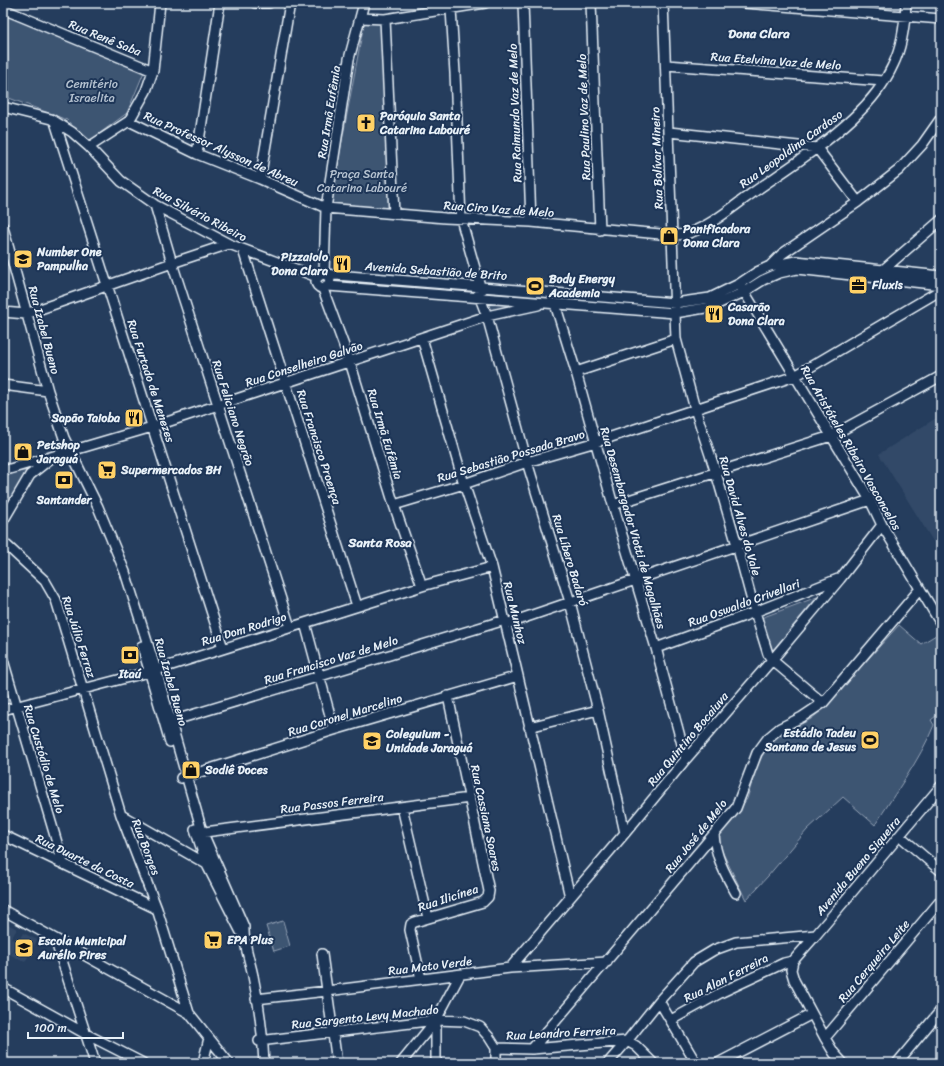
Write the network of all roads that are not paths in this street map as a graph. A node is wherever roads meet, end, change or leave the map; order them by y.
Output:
1 (160, 3) edge
2 (220, 3) edge
3 (255, 3) edge
4 (269, 3) edge
5 (290, 3) edge
6 (364, 3) edge
7 (485, 3) edge
8 (523, 3) edge
9 (591, 3) edge
10 (663, 3) edge
11 (744, 3) edge
12 (906, 3) edge
13 (3, 9) edge
14 (451, 9) junction
15 (906, 15) junction
16 (360, 18) junction
17 (386, 19) junction
18 (941, 19) edge
19 (666, 65) junction
20 (153, 71) junction
21 (884, 81) junction
22 (3, 107) edge
23 (941, 118) edge
24 (129, 121) junction
25 (55, 122) junction
26 (668, 132) junction
27 (89, 147) junction
28 (817, 148) junction
29 (198, 154) junction
30 (260, 179) junction
31 (858, 202) junction
32 (155, 205) junction
33 (326, 208) junction
34 (394, 214) junction
35 (461, 219) junction
36 (941, 220) edge
37 (531, 222) junction
38 (3, 227) edge
39 (600, 230) junction
40 (671, 235) junction
41 (218, 243) junction
42 (6, 245) edge
43 (243, 250) junction
44 (172, 263) junction
45 (770, 266) junction
46 (883, 270) junction
47 (322, 275) junction
48 (941, 276) edge
49 (739, 284) junction
50 (108, 285) junction
51 (941, 285) edge
52 (480, 286) junction
53 (326, 288) junction
54 (941, 290) edge
55 (744, 292) junction
56 (480, 298) junction
57 (675, 303) junction
58 (551, 304) junction
59 (3, 312) edge
60 (675, 313) junction
61 (26, 314) junction
62 (487, 316) junction
63 (422, 338) junction
64 (676, 339) junction
65 (350, 362) junction
66 (576, 372) junction
67 (795, 376) junction
68 (941, 376) edge
69 (286, 383) junction
70 (3, 385) edge
71 (48, 391) junction
72 (218, 406) junction
73 (695, 409) junction
74 (152, 427) junction
75 (831, 436) junction
76 (596, 442) junction
77 (67, 451) junction
78 (53, 456) junction
79 (527, 462) junction
80 (22, 465) junction
81 (3, 471) edge
82 (716, 473) junction
83 (30, 475) junction
84 (464, 484) junction
85 (870, 500) junction
86 (394, 505) junction
87 (613, 505) junction
88 (3, 521) edge
89 (882, 525) junction
90 (3, 542) edge
91 (737, 545) junction
92 (492, 567) junction
93 (636, 579) junction
94 (840, 579) junction
95 (422, 586) junction
96 (920, 589) junction
97 (570, 602) junction
98 (357, 606) junction
99 (755, 612) junction
100 (505, 622) junction
101 (305, 623) junction
102 (941, 624) edge
103 (290, 627) junction
104 (223, 648) junction
105 (656, 648) junction
106 (3, 660) edge
107 (772, 660) junction
108 (153, 670) junction
109 (319, 675) junction
110 (518, 676) junction
111 (82, 688) junction
112 (448, 696) junction
113 (823, 703) junction
114 (16, 706) junction
115 (3, 710) edge
116 (598, 710) junction
117 (167, 722) junction
118 (530, 727) junction
119 (334, 730) junction
120 (686, 759) junction
121 (183, 777) junction
122 (941, 786) edge
123 (470, 798) junction
124 (402, 807) junction
125 (121, 815) junction
126 (199, 832) junction
127 (625, 833) junction
128 (714, 834) junction
129 (3, 835) edge
130 (900, 836) junction
131 (204, 860) junction
132 (63, 863) junction
133 (941, 871) edge
134 (736, 893) dead end
135 (231, 894) junction
136 (570, 897) junction
137 (488, 898) joint
138 (941, 900) edge
139 (157, 909) junction
140 (3, 910) edge
141 (428, 918) junction
142 (816, 935) junction
143 (244, 936) junction
144 (55, 939) junction
145 (322, 954) dead end
146 (793, 961) junction
147 (607, 962) junction
148 (510, 968) junction
149 (460, 974) junction
150 (421, 979) junction
151 (3, 988) edge
152 (327, 991) junction
153 (256, 999) junction
154 (659, 1001) junction
155 (941, 1010) edge
156 (189, 1013) junction
157 (812, 1014) junction
158 (436, 1020) junction
159 (672, 1020) junction
160 (333, 1032) junction
161 (86, 1034) junction
162 (209, 1038) junction
163 (825, 1038) junction
164 (261, 1041) junction
165 (627, 1041) junction
166 (496, 1048) junction
167 (532, 1049) junction
168 (96, 1063) edge
169 (143, 1063) edge
170 (203, 1063) edge
171 (229, 1063) edge
172 (258, 1063) edge
173 (264, 1063) edge
174 (337, 1063) edge
175 (401, 1063) edge
176 (436, 1063) edge
177 (496, 1063) edge
178 (608, 1063) edge
179 (653, 1063) edge
180 (696, 1063) edge
181 (718, 1063) edge
182 (843, 1063) edge
183 (897, 1063) edge

1 - 20 street
2 - 29 street
3 - 4 street
5 - 30 street
6 - 16 street, Rua Irmã Eufêmia
7 - 14 street
8 - 37 street, Rua Raimundo Vaz de Melo
9 - 39 street, Rua Paulino Vaz de Melo
10 - 19 street, Rua Bolívar Mineiro
11 - 15 street
12 - 15 street, Rua Leopoldina Cardoso
13 - 20 street, Rua Renê Saba
14 - 17 street
14 - 35 street
15 - 18 street
15 - 21 street, Rua Leopoldina Cardoso
16 - 17 street
16 - 33 street, Rua Irmã Eufêmia
17 - 34 street
19 - 21 street, Rua Etelvina Vaz de Melo
19 - 26 street, Rua Bolívar Mineiro
20 - 24 street
21 - 28 street, Rua Leopoldina Cardoso
22 - 25 street, Rua Silvério Ribeiro
23 - 31 street
24 - 27 street
24 - 29 street, Rua Professor Alysson de Abreu
25 - 27 street, Rua Silvério Ribeiro
25 - 50 street, Rua Furtado de Menezes
26 - 28 street
26 - 40 street, Rua Bolívar Mineiro
27 - 32 street, Rua Silvério Ribeiro
28 - 31 street
28 - 40 street, Rua Leopoldina Cardoso
29 - 30 street, Rua Professor Alysson de Abreu
30 - 33 street, Rua Professor Alysson de Abreu
31 - 45 street
32 - 41 street, Rua Silvério Ribeiro
32 - 44 street, Rua Feliciano Negrão
33 - 34 street, Rua Ciro Vaz de Melo
33 - 47 street, Rua Irmã Eufêmia
34 - 35 street, Rua Ciro Vaz de Melo
35 - 37 street, Rua Ciro Vaz de Melo
35 - 52 street
36 - 46 street
37 - 39 street, Rua Ciro Vaz de Melo
38 - 42 street, Rua Izabel Bueno
39 - 40 street, Rua Ciro Vaz de Melo
40 - 57 street, Rua Bolívar Mineiro
41 - 43 street, Rua Silvério Ribeiro
41 - 44 street
42 - 61 street, Rua Izabel Bueno
43 - 47 street, Rua Silvério Ribeiro
43 - 69 street, Rua Francisco Proença
44 - 50 street
44 - 72 street, Rua Feliciano Negrão
45 - 46 street, Avenida Sebastião de Brito
45 - 49 street, Avenida Sebastião de Brito
46 - 48 street, Avenida Sebastião de Brito
47 - 52 street, Avenida Sebastião de Brito
47 - 53 street, Rua Irmã Eufêmia
47 - 53 street
49 - 55 street, Rua Aristóteles Ribeiro Vasconcelos
49 - 57 street, Avenida Sebastião de Brito
50 - 61 street
50 - 74 street, Rua Furtado de Menezes
51 - 55 street, Avenida Sebastião de Brito
52 - 56 street
52 - 57 street, Avenida Sebastião de Brito
53 - 56 street, Avenida Sebastião de Brito
53 - 65 street, Rua Irmã Eufêmia
54 - 67 street, Rua Sebastião Possada Bravo
55 - 60 street, Avenida Sebastião de Brito
55 - 67 street, Rua Aristóteles Ribeiro Vasconcelos
56 - 58 street, Avenida Sebastião de Brito
56 - 62 street, Rua Líbero Badaró
57 - 60 street, Rua Bolívar Mineiro
58 - 60 street, Avenida Sebastião de Brito
58 - 62 street, Rua Conselheiro Galvão
58 - 66 street, Rua Desembargador Viotti de Magalhães
59 - 61 street
60 - 64 street, Rua David Alves do Vale
61 - 71 street, Rua Izabel Bueno
62 - 63 street, Rua Conselheiro Galvão
62 - 79 street, Rua Líbero Badaró
63 - 65 street, Rua Conselheiro Galvão
63 - 84 street, Rua Munhoz
64 - 66 street
64 - 73 street, Rua David Alves do Vale
65 - 69 street, Rua Conselheiro Galvão
65 - 86 street, Rua Irmã Eufêmia
66 - 76 street, Rua Desembargador Viotti de Magalhães
67 - 73 street, Rua Sebastião Possada Bravo
67 - 75 street, Rua Aristóteles Ribeiro Vasconcelos
68 - 75 street
69 - 72 street, Rua Conselheiro Galvão
69 - 98 street, Rua Francisco Proença
70 - 71 street
71 - 77 street, Rua Izabel Bueno
72 - 74 street, Rua Conselheiro Galvão
72 - 103 street, Rua Feliciano Negrão
73 - 76 street, Rua Sebastião Possada Bravo
73 - 82 street, Rua David Alves do Vale
74 - 77 street, Rua Conselheiro Galvão
74 - 104 street, Rua Furtado de Menezes
75 - 82 street
75 - 85 street, Rua Aristóteles Ribeiro Vasconcelos
76 - 79 street, Rua Sebastião Possada Bravo
76 - 87 street, Rua Desembargador Viotti de Magalhães
77 - 78 street, Rua Conselheiro Galvão
77 - 108 street, Rua Izabel Bueno
78 - 80 street, Rua Conselheiro Galvão
78 - 83 street
79 - 84 street, Rua Sebastião Possada Bravo
79 - 97 street, Rua Líbero Badaró
80 - 81 street, Rua Conselheiro Galvão
80 - 83 street
82 - 87 street
82 - 91 street, Rua David Alves do Vale
83 - 88 street
84 - 86 street, Rua Sebastião Possada Bravo
84 - 92 street, Rua Munhoz
85 - 89 street, Rua Aristóteles Ribeiro Vasconcelos
85 - 91 street, Rua Francisco Vaz de Melo
86 - 95 street, Rua Irmã Eufêmia
87 - 93 street, Rua Desembargador Viotti de Magalhães
89 - 94 street, Rua Quintino Bocaiuva
89 - 96 street, Rua Aristóteles Ribeiro Vasconcelos
90 - 111 street, Rua Júlio Ferraz
91 - 93 street, Rua Francisco Vaz de Melo
91 - 99 street, Rua David Alves do Vale
92 - 95 street, Rua Dom Rodrigo
92 - 100 street, Rua Munhoz
93 - 97 street, Rua Francisco Vaz de Melo
93 - 105 street, Rua Desembargador Viotti de Magalhães
94 - 99 street, Rua Oswaldo Crivellari
94 - 107 street, Rua Quintino Bocaiuva
95 - 98 street, Rua Dom Rodrigo
96 - 102 street, Rua Aristóteles Ribeiro Vasconcelos
96 - 113 street, Rua José de Melo
97 - 100 street, Rua Francisco Vaz de Melo
97 - 116 street, Rua Líbero Badaró
98 - 101 street, Rua Dom Rodrigo
99 - 105 street, Rua Oswaldo Crivellari
99 - 107 street, Rua David Alves do Vale
100 - 109 street, Rua Francisco Vaz de Melo
100 - 110 street, Rua Munhoz
101 - 103 street, Rua Dom Rodrigo
101 - 109 street
103 - 104 street, Rua Dom Rodrigo
104 - 108 street, Rua Dom Rodrigo
105 - 120 street, Rua Desembargador Viotti de Magalhães
106 - 114 street, Rua Custódio de Melo
107 - 113 street, Rua David Alves do Vale
107 - 120 street, Rua Quintino Bocaiuva
108 - 111 street, Rua Dom Rodrigo
108 - 117 street, Rua Izabel Bueno
109 - 117 street, Rua Francisco Vaz de Melo
109 - 119 street
110 - 112 street, Rua Coronel Marcelino
110 - 118 street, Rua Munhoz
111 - 114 street, Rua Dom Rodrigo
111 - 125 street, Rua Borges
112 - 119 street, Rua Coronel Marcelino
112 - 123 street, Rua Cassiana Soares
113 - 128 street, Rua José de Melo
114 - 115 street, Rua Dom Rodrigo
114 - 132 street, Rua Custódio de Melo
116 - 118 street
116 - 127 street, Rua Líbero Badaró
117 - 121 street, Rua Izabel Bueno
118 - 136 street, Rua Munhoz
119 - 121 street, Rua Coronel Marcelino
120 - 127 street, Rua Quintino Bocaiuva
121 - 126 street, Rua Izabel Bueno
122 - 130 street, Avenida Bueno Siqueira
123 - 124 street, Rua Passos Ferreira
123 - 137 street, Rua Cassiana Soares
124 - 126 street, Rua Passos Ferreira
124 - 141 street
125 - 131 street
125 - 139 street, Rua Borges
126 - 131 street, Rua Izabel Bueno
126 - 135 street, Rua Izabel Bueno
127 - 136 street, Rua Quintino Bocaiuva
128 - 134 street
128 - 147 street, Rua José de Melo
129 - 132 street, Rua Duarte da Costa
130 - 133 street
130 - 142 street, Avenida Bueno Siqueira
131 - 135 street
131 - 143 street, Rua Izabel Bueno
132 - 139 street, Rua Duarte da Costa
135 - 143 street, Rua Izabel Bueno
136 - 148 street, Rua Quintino Bocaiuva
137 - 141 street, Rua Ilicínea
138 - 163 street, Rua Cerqueira Leite
139 - 156 street, Rua Borges
140 - 144 street
141 - 150 street, Rua Ilicínea
142 - 146 street, Avenida Bueno Siqueira
142 - 154 street
143 - 153 street, Rua Izabel Bueno
144 - 156 street
144 - 161 street
145 - 152 street
146 - 157 street
146 - 159 street, Rua Alan Ferreira
147 - 148 street, Rua Mato Verde
147 - 167 street, Rua José de Melo
148 - 149 street, Rua Mato Verde
149 - 150 street, Rua Mato Verde
149 - 158 street
150 - 152 street, Rua Mato Verde
151 - 161 street
152 - 153 street, Rua Mato Verde
152 - 160 street
153 - 164 street, Rua Izabel Bueno
154 - 159 street
154 - 165 street
155 - 183 street
156 - 162 street
157 - 163 street
157 - 181 street
158 - 160 street, Rua Sargento Levy Machado
158 - 166 street, Rua Sargento Levy Machado
158 - 175 street
158 - 176 street
159 - 180 street
160 - 164 street, Rua Sargento Levy Machado
160 - 174 street
161 - 168 street
161 - 169 street
162 - 170 street
162 - 171 street
163 - 182 street
164 - 172 street, Rua Izabel Bueno
164 - 173 street, Rua Izabel Bueno
165 - 167 street, Rua Leandro Ferreira
165 - 178 street
165 - 179 street
166 - 167 street, Rua Leandro Ferreira
166 - 177 street

